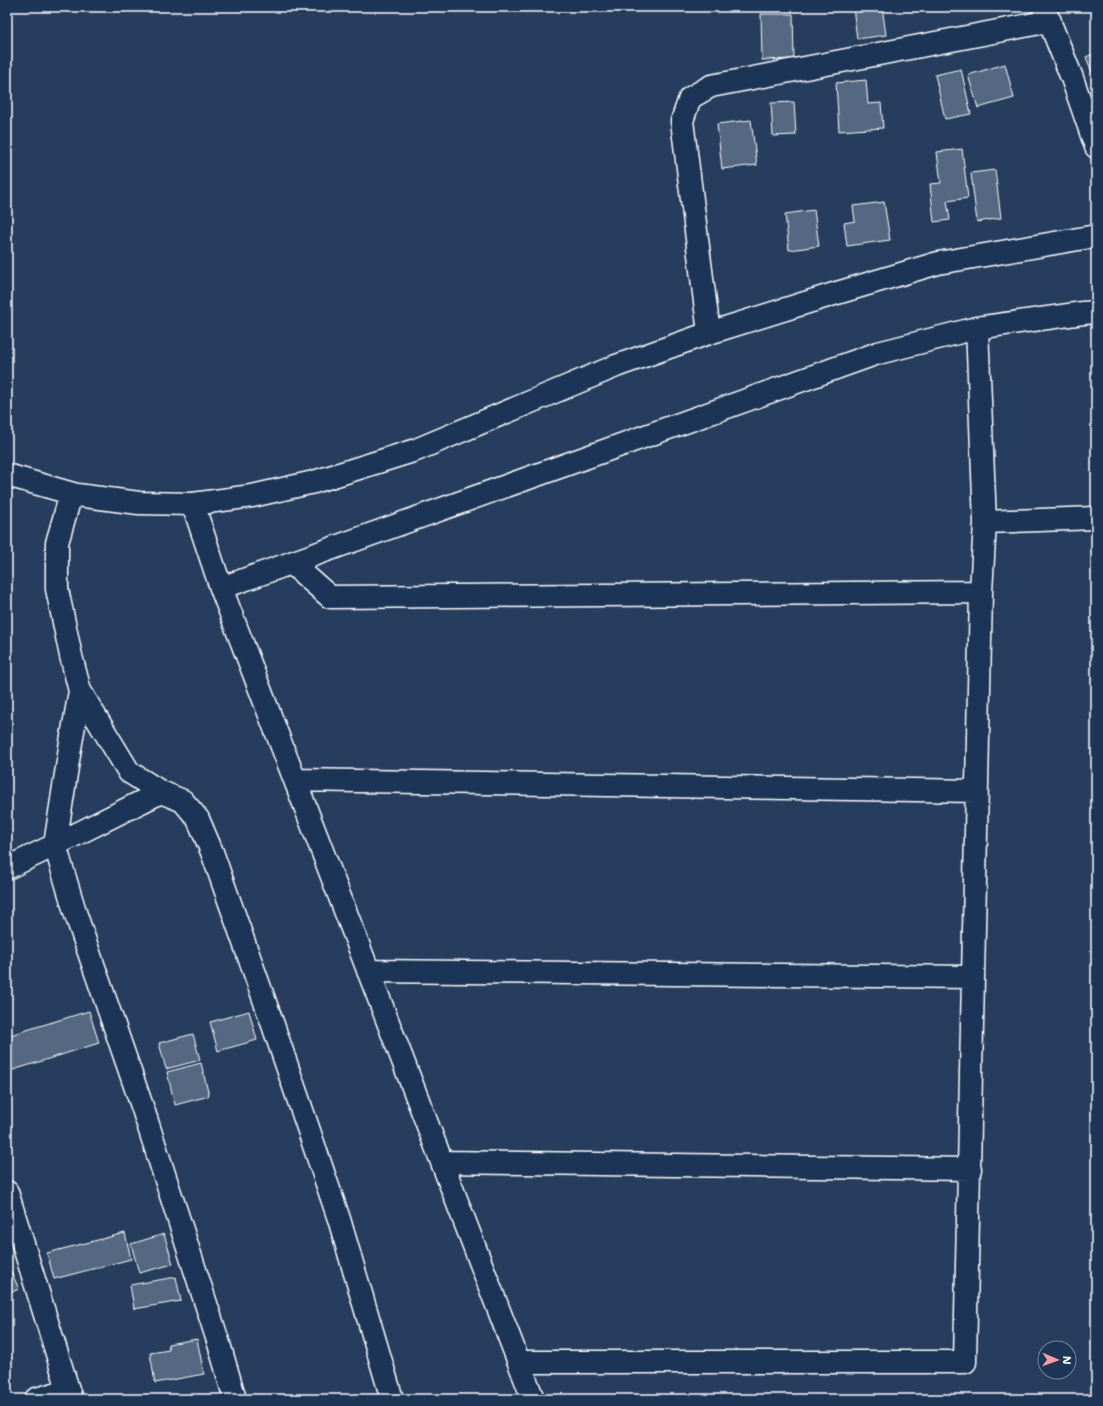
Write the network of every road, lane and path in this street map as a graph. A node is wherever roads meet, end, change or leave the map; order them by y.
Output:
1 (1047, 14) edge
2 (1096, 147) edge
3 (1096, 236) edge
4 (1096, 312) edge
5 (977, 328) junction
6 (709, 333) junction
7 (7, 475) edge
8 (71, 494) junction
9 (193, 504) junction
10 (1096, 518) edge
11 (985, 522) junction
12 (290, 563) junction
13 (221, 588) junction
14 (981, 592) junction
15 (80, 691) junction
16 (295, 780) junction
17 (977, 791) junction
18 (161, 792) junction
19 (55, 845) junction
20 (7, 868) edge
21 (368, 971) junction
22 (973, 977) junction
23 (442, 1162) junction
24 (970, 1169) junction
25 (7, 1192) edge
26 (519, 1362) junction
27 (70, 1394) edge
28 (36, 1399) edge
29 (235, 1399) edge
30 (392, 1399) edge
31 (533, 1399) edge

1 - 2 street
1 - 6 street
3 - 6 street
4 - 5 street
5 - 11 street
5 - 12 street
6 - 9 street
7 - 8 street
8 - 9 street
8 - 15 street
9 - 13 street
10 - 11 street
11 - 14 street
12 - 13 street
12 - 14 street
13 - 16 street
14 - 17 street
15 - 18 street
15 - 19 street
16 - 17 street
16 - 21 street
17 - 22 street
18 - 19 street
18 - 30 street
19 - 20 street
19 - 29 street
21 - 22 street
21 - 23 street
22 - 24 street
23 - 24 street
23 - 26 street
24 - 26 street
25 - 27 street
26 - 31 street
27 - 28 street

